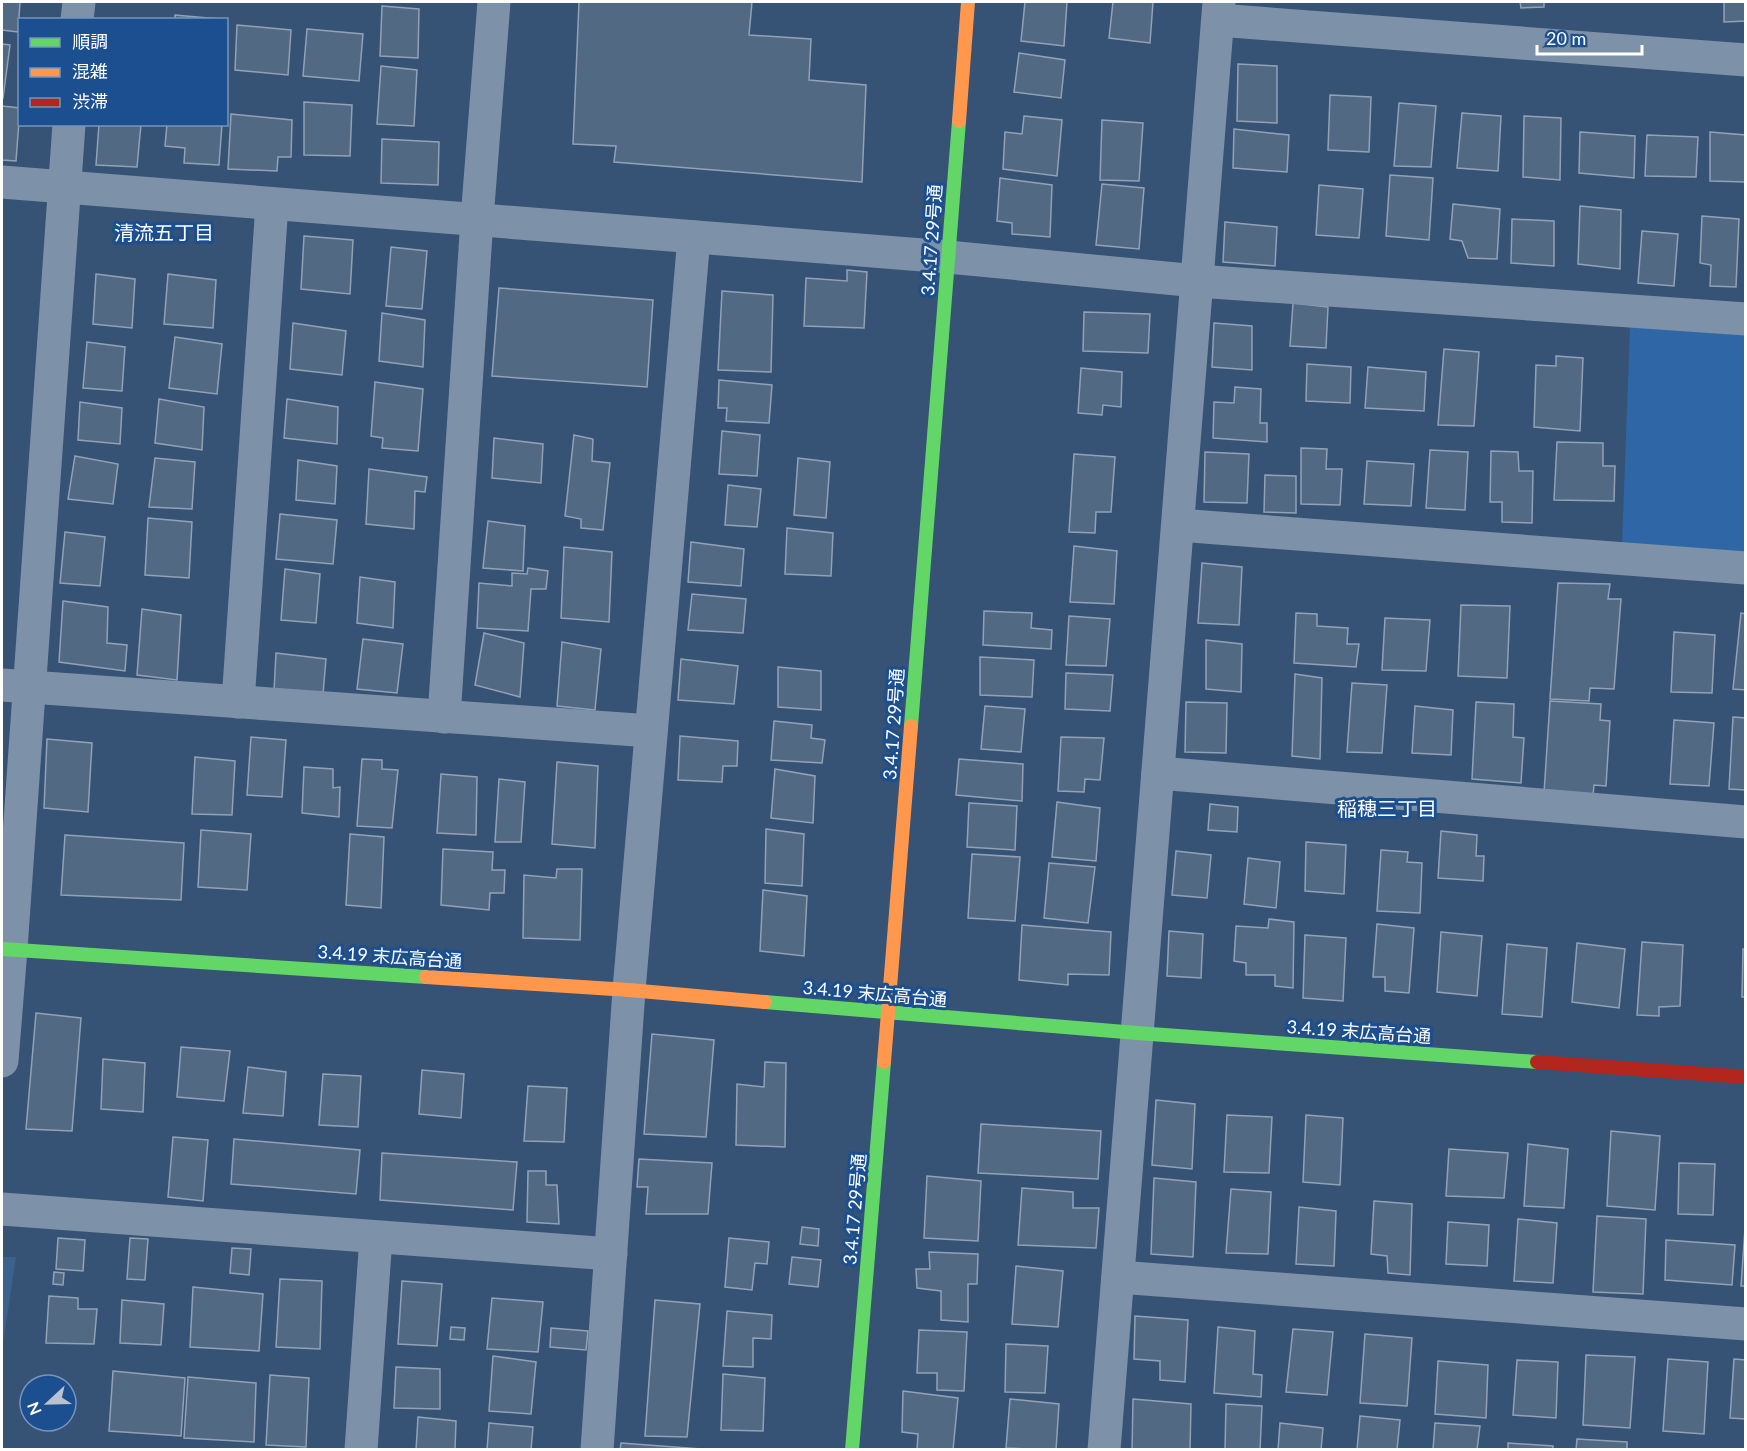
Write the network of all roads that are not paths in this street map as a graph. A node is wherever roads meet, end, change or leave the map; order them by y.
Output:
1 (79, 2) edge
2 (494, 2) edge
3 (968, 2) edge
4 (1219, 11) edge
5 (77, 18) edge
6 (1746, 60) edge
7 (69, 126) edge
8 (2, 182) edge
9 (64, 187) junction
10 (272, 204) junction
11 (477, 219) junction
12 (694, 237) junction
13 (948, 257) junction
14 (1197, 281) junction
15 (1746, 319) edge
16 (1178, 525) junction
17 (1746, 568) edge
18 (16, 686) edge
19 (238, 702) junction
20 (444, 717) junction
21 (651, 731) junction
22 (1158, 774) junction
23 (1746, 822) edge
24 (6, 949) edge
25 (629, 990) junction
26 (889, 1013) junction
27 (1137, 1033) junction
28 (2, 1061) edge
29 (1746, 1077) edge
30 (2, 1209) edge
31 (376, 1237) junction
32 (611, 1254) junction
33 (1118, 1277) junction
34 (1746, 1324) edge
35 (361, 1449) edge
36 (597, 1449) edge
37 (852, 1449) edge
38 (1104, 1449) edge

1 - 5 street
2 - 11 street
3 - 13 street, 3.4.17 29号通
4 - 6 street
4 - 14 street
7 - 9 street
8 - 9 street
9 - 10 street
9 - 18 street
10 - 11 street
10 - 19 street
11 - 12 street
11 - 20 street
12 - 13 street
12 - 21 street
13 - 14 street
13 - 26 street, 3.4.17 29号通
14 - 15 street
14 - 16 street
16 - 17 street
16 - 22 street
18 - 19 street
18 - 24 street
19 - 20 street
20 - 21 street
21 - 25 street
22 - 23 street
22 - 27 street
24 - 25 street, 3.4.19 末広高台通
24 - 28 street
25 - 26 street, 3.4.19 末広高台通
25 - 32 street
26 - 27 street, 3.4.19 末広高台通
26 - 37 street, 3.4.17 29号通
27 - 29 street, 3.4.19 末広高台通
27 - 33 street
30 - 31 street
31 - 32 street
31 - 35 street
32 - 36 street
33 - 34 street
33 - 38 street

